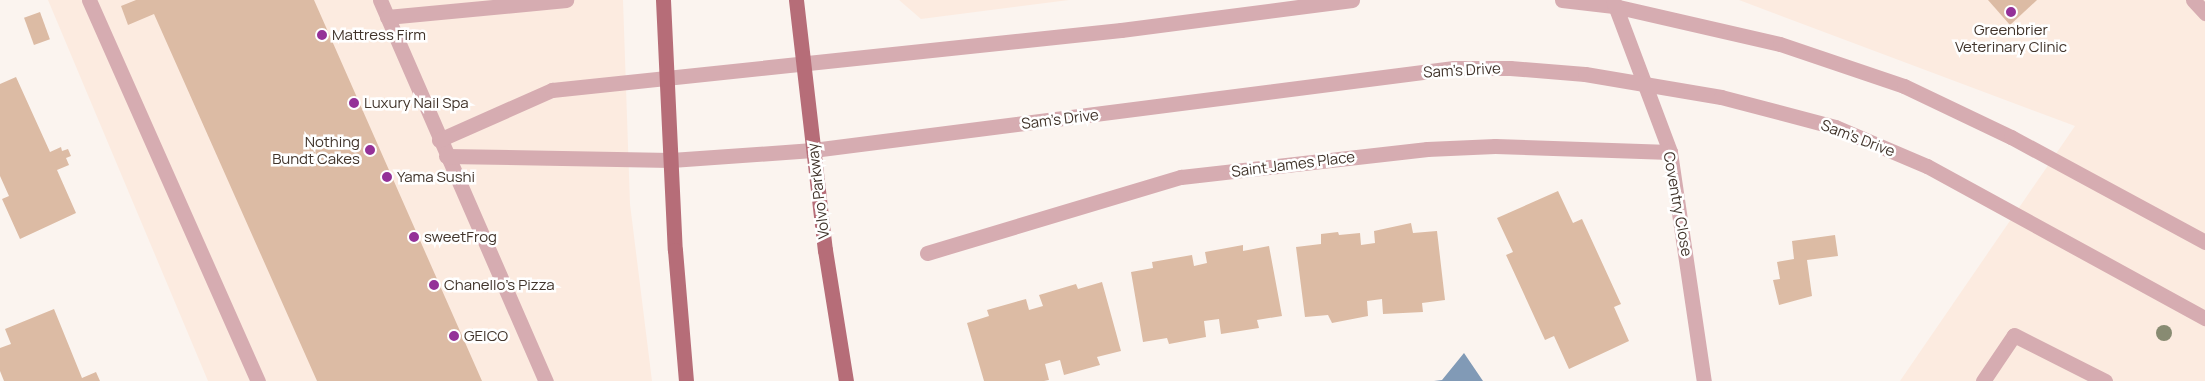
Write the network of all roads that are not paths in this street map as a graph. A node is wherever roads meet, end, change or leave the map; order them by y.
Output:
1 (89, 0) edge
2 (380, 0) edge
3 (566, 0) edge
4 (663, 0) edge
5 (796, 0) edge
6 (1352, 0) edge
7 (1562, 0) edge
8 (1613, 3) edge
9 (387, 17) junction
10 (804, 63) junction
11 (667, 77) junction
12 (1644, 82) junction
13 (439, 140) junction
14 (814, 150) junction
15 (1670, 152) junction
16 (446, 156) junction
17 (671, 160) junction
18 (2205, 242) edge
19 (927, 253) dead end
20 (2205, 318) edge
21 (258, 381) edge
22 (546, 381) edge
23 (686, 381) edge
24 (846, 381) edge
25 (1704, 381) edge
26 (1983, 381) edge
27 (2105, 381) edge

1 - 21 street
2 - 9 street
3 - 9 street
4 - 11 main road
5 - 10 main road, Volvo Parkway
6 - 10 street
7 - 8 street
8 - 12 street, Coventry Close
8 - 18 street
9 - 13 street
10 - 11 street
10 - 14 main road, Volvo Parkway
11 - 13 street
11 - 17 main road
12 - 14 street, Sam's Drive
12 - 15 street, Coventry Close
12 - 20 street, Sam's Drive
13 - 16 street
14 - 17 street, Sam's Drive
14 - 24 main road, Volvo Parkway
15 - 19 street, Saint James Place
15 - 25 street, Coventry Close
16 - 17 street, Sam's Drive
16 - 22 street
17 - 23 main road
26 - 27 street

